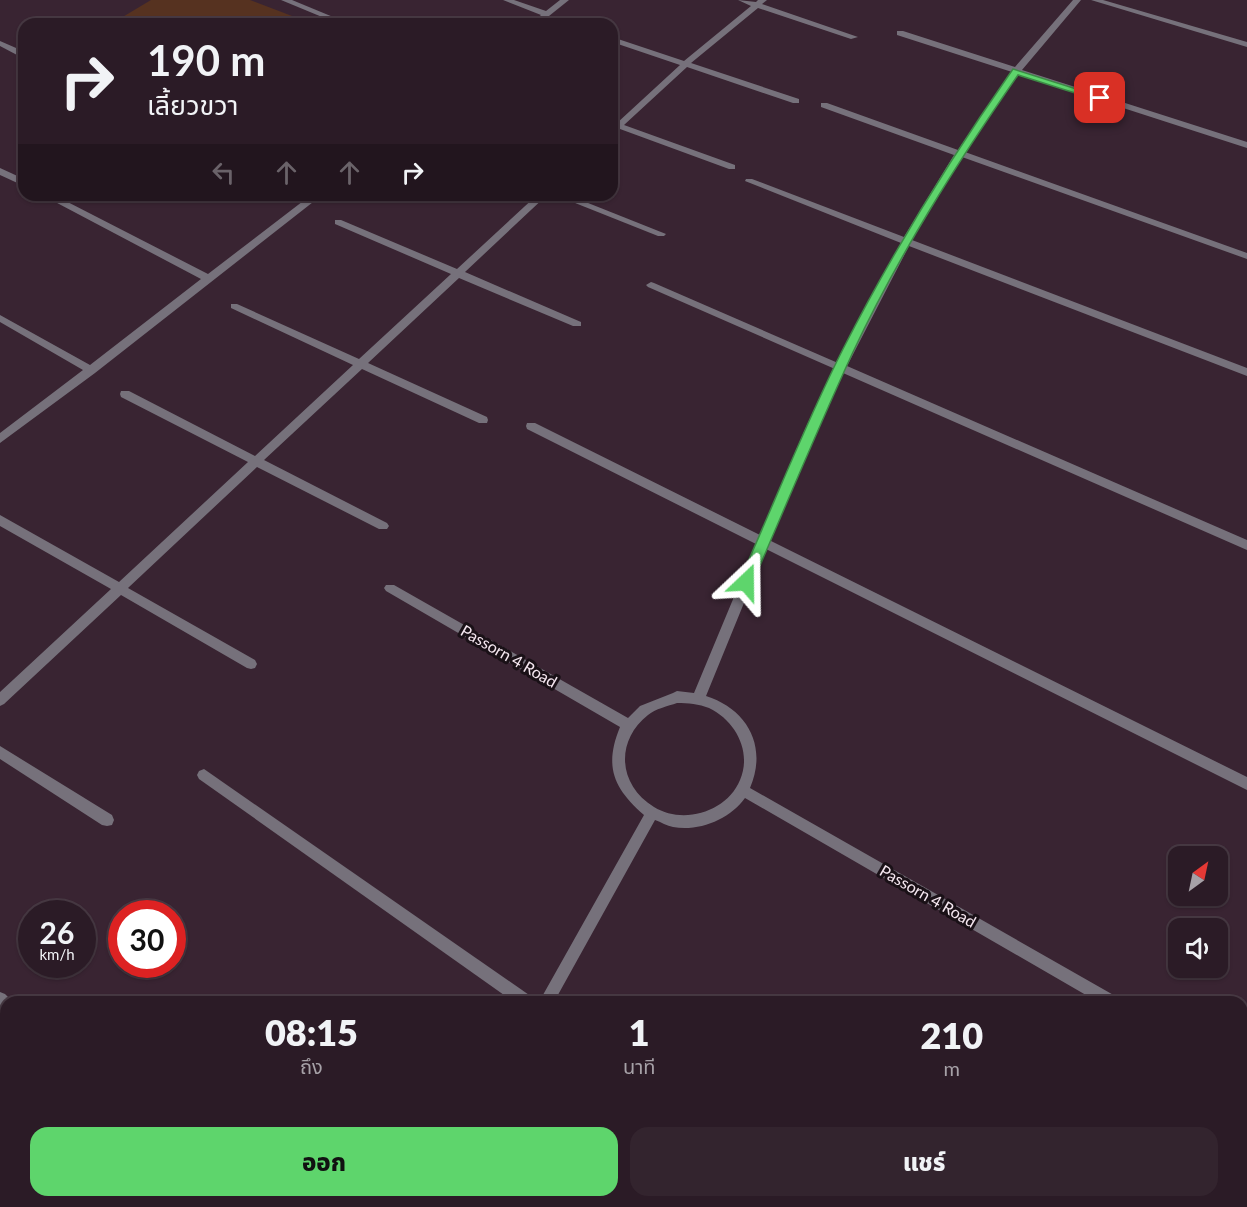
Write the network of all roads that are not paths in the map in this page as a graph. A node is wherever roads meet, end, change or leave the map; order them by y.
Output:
1 (285, 0) edge
2 (507, 0) edge
3 (565, 0) edge
4 (742, 0) edge
5 (1077, 0) edge
6 (1095, 0) edge
7 (760, 3) edge
8 (547, 14) junction
9 (331, 18) edge
10 (542, 18) edge
11 (900, 33) dead end
12 (854, 37) dead end
13 (618, 41) edge
14 (0, 44) edge
15 (1247, 45) edge
16 (18, 52) edge
17 (685, 64) junction
18 (1016, 71) junction
19 (796, 101) dead end
20 (824, 105) dead end
21 (618, 123) edge
22 (618, 128) edge
23 (1247, 145) edge
24 (958, 154) junction
25 (732, 167) dead end
26 (0, 171) edge
27 (18, 180) edge
28 (749, 181) dead end
29 (59, 201) edge
30 (309, 201) edge
31 (536, 201) edge
32 (576, 201) edge
33 (338, 222) dead end
34 (661, 234) dead end
35 (906, 242) junction
36 (1247, 256) edge
37 (460, 273) junction
38 (209, 279) junction
39 (651, 285) dead end
40 (234, 306) dead end
41 (0, 318) edge
42 (577, 324) dead end
43 (363, 364) junction
44 (838, 369) junction
45 (91, 370) junction
46 (1247, 372) edge
47 (125, 394) dead end
48 (483, 420) dead end
49 (531, 426) dead end
50 (0, 439) edge
51 (256, 463) junction
52 (0, 520) edge
53 (383, 526) dead end
54 (762, 542) junction
55 (1247, 545) edge
56 (121, 588) junction
57 (390, 588) dead end
58 (251, 664) dead end
59 (698, 699) junction
60 (0, 700) edge
61 (627, 724) junction
62 (0, 752) edge
63 (204, 775) dead end
64 (1247, 784) edge
65 (744, 791) junction
66 (652, 813) junction
67 (106, 820) dead end
68 (518, 996) edge
69 (549, 996) edge
70 (1102, 996) edge

1 - 9 street
2 - 8 street
3 - 8 street
4 - 7 street
5 - 18 street
6 - 15 street
7 - 12 street
7 - 17 street
8 - 10 street
11 - 18 street
13 - 17 street
14 - 16 street
17 - 19 street
17 - 21 street
18 - 23 street
18 - 24 street
20 - 24 street
22 - 25 street
24 - 35 street
24 - 36 street
26 - 27 street
28 - 35 street
29 - 38 street
30 - 38 street
31 - 37 street
32 - 34 street
33 - 37 street
35 - 44 street
35 - 46 street
37 - 42 street
37 - 43 street
38 - 45 street
39 - 44 street
40 - 43 street
41 - 45 street
43 - 48 street
43 - 51 street
44 - 54 street
44 - 55 street
45 - 50 street
47 - 51 street
49 - 54 street
51 - 53 street
51 - 56 street
52 - 56 street
54 - 59 street
54 - 64 street
56 - 58 street
56 - 60 street
57 - 61 street, Passorn 4 Road
59 - 61 street
59 - 65 street
61 - 66 street
62 - 67 street
63 - 68 street
65 - 66 street
65 - 70 street, Passorn 4 Road
66 - 69 street

